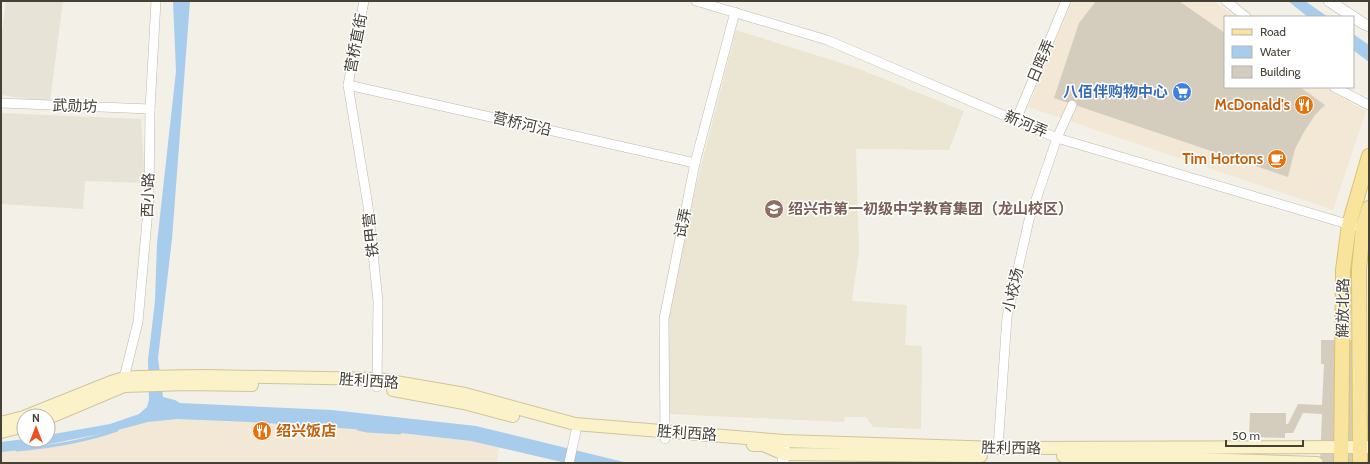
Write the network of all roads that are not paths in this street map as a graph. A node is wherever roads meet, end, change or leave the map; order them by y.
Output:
1 (156, 1) edge
2 (364, 1) edge
3 (696, 1) edge
4 (1066, 1) edge
5 (1226, 1) edge
6 (1329, 1) edge
7 (735, 12) junction
8 (1245, 16) edge
9 (1352, 16) edge
10 (1354, 17) edge
11 (1369, 26) edge
12 (348, 85) junction
13 (1336, 88) edge
14 (1, 103) edge
15 (1072, 105) dead end
16 (1369, 105) edge
17 (150, 109) junction
18 (1016, 120) junction
19 (1057, 138) junction
20 (1369, 156) edge
21 (696, 163) junction
22 (1369, 208) edge
23 (1349, 224) junction
24 (1363, 228) junction
25 (1364, 274) edge
26 (124, 382) junction
27 (378, 383) junction
28 (45, 408) edge
29 (56, 414) edge
30 (16, 419) edge
31 (1, 423) edge
32 (16, 428) edge
33 (576, 431) junction
34 (1, 432) edge
35 (665, 435) junction
36 (784, 441) junction
37 (1340, 447) junction
38 (1365, 447) edge
39 (998, 448) junction
40 (784, 459) edge
41 (569, 463) edge
42 (1317, 463) edge
43 (1341, 463) edge
44 (1360, 463) edge

1 - 17 street, 西小路
2 - 12 street, 营桥直街
3 - 7 street, 新河弄
4 - 18 street, 日晖弄
5 - 8 street
6 - 9 street
7 - 18 street, 新河弄
7 - 21 street, 试弄
10 - 11 street
12 - 21 street, 营桥河沿
12 - 27 street, 铁甲营
13 - 16 street
14 - 17 street, 武勋坊
15 - 19 street, 小校场
17 - 26 street, 西小路
18 - 19 street, 新河弄
19 - 23 street, 新河弄
19 - 39 street, 小校场
20 - 23 main road, 解放北路
21 - 35 street, 试弄
22 - 24 main road, 解放北路
23 - 24 street, 新河弄
23 - 37 main road, 解放北路
24 - 25 main road, 解放北路
25 - 38 main road, 解放北路
26 - 27 main road, 胜利西路
26 - 28 main road, 胜利西路
26 - 29 main road, 胜利西路
27 - 33 main road, 胜利西路
27 - 35 main road, 胜利西路
30 - 31 main road, 胜利西路
32 - 34 main road
33 - 35 main road, 胜利西路
33 - 41 street
35 - 36 main road, 胜利西路
35 - 40 main road, 胜利西路
36 - 39 main road, 胜利西路
36 - 40 street
37 - 38 main road, 胜利西路
37 - 39 main road, 胜利西路
37 - 43 main road, 解放北路
38 - 44 main road, 解放北路
40 - 42 main road, 胜利西路

